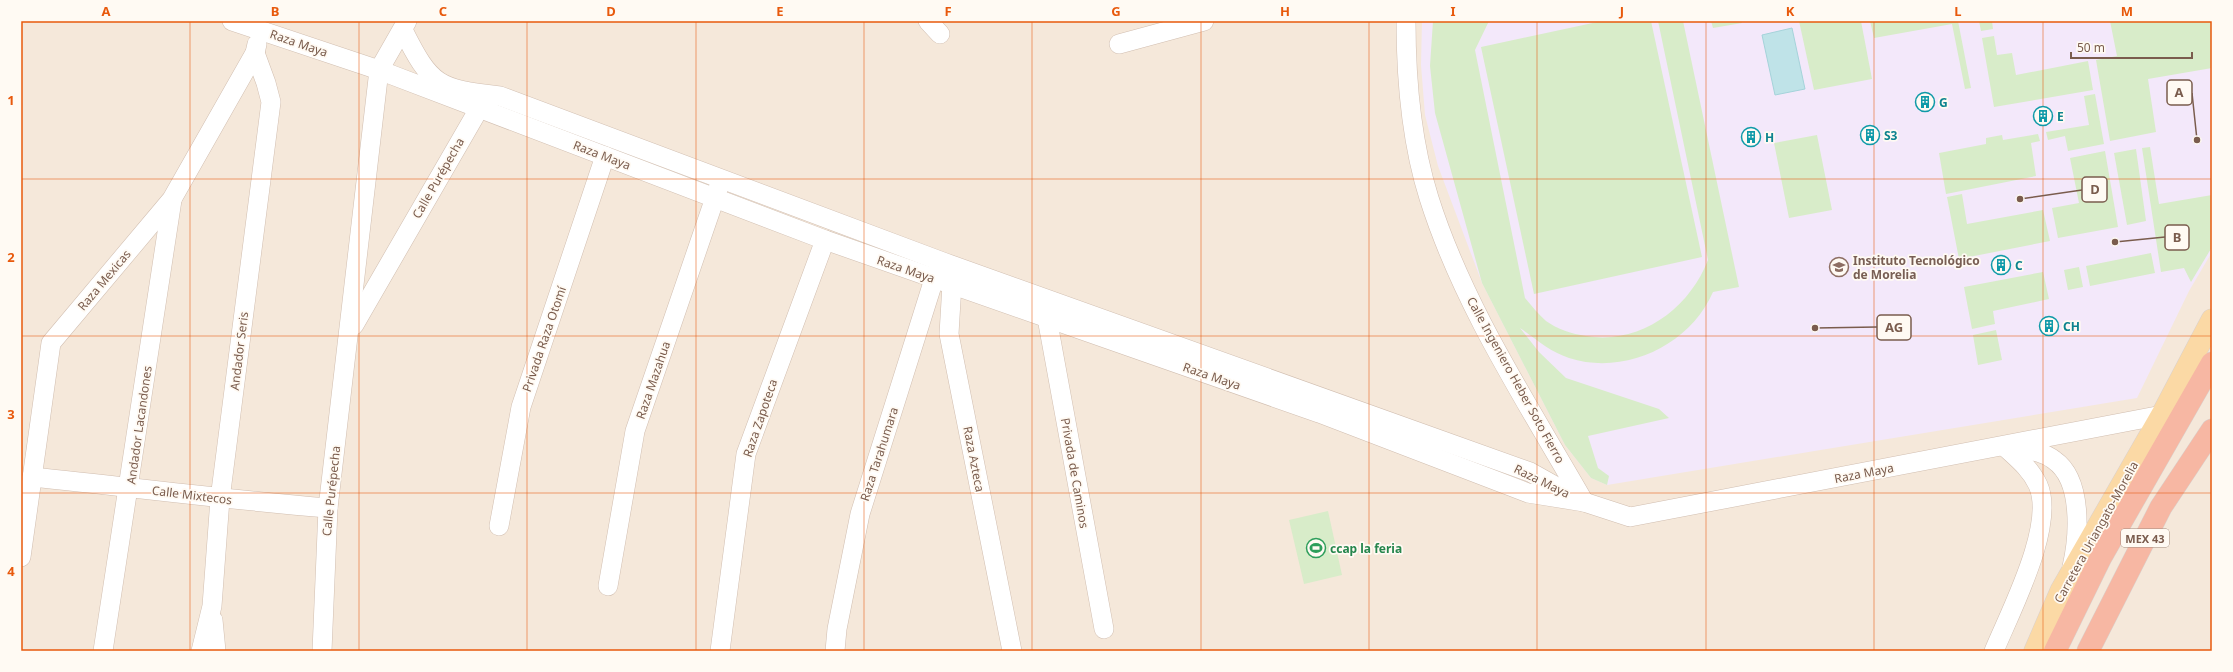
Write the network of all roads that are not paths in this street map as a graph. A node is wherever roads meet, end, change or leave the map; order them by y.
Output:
1 (232, 21) edge
2 (1204, 21) edge
3 (1406, 21) edge
4 (405, 25) edge
5 (260, 30) junction
6 (1119, 44) dead end
7 (255, 53) junction
8 (379, 70) junction
9 (500, 96) junction
10 (480, 107) junction
11 (606, 156) junction
12 (720, 179) junction
13 (715, 198) junction
14 (172, 199) junction
15 (825, 240) junction
16 (951, 271) junction
17 (934, 279) junction
18 (1047, 318) junction
19 (2212, 320) edge
20 (350, 332) junction
21 (2212, 364) edge
22 (2162, 415) junction
23 (2212, 430) edge
24 (2004, 446) junction
25 (32, 477) junction
26 (130, 487) junction
27 (220, 499) junction
28 (1584, 502) junction
29 (328, 508) junction
30 (499, 526) dead end
31 (21, 556) edge
32 (2070, 574) junction
33 (608, 586) dead end
34 (212, 606) junction
35 (1104, 629) dead end
36 (103, 651) edge
37 (201, 651) edge
38 (216, 651) edge
39 (322, 651) edge
40 (720, 651) edge
41 (835, 651) edge
42 (1012, 651) edge
43 (1994, 651) edge
44 (2035, 651) edge
45 (2055, 651) edge
46 (2088, 651) edge

1 - 5 street, Raza Maya
2 - 6 street
3 - 28 street, Calle Ingeniero Heber Soto Fierro
4 - 8 street
4 - 9 street, Raza Maya
5 - 7 street, Raza Mexicas
5 - 8 street, Raza Maya
7 - 14 street, Raza Mexicas
7 - 27 street, Andador Seris
8 - 10 street, Raza Maya
8 - 20 street, Calle Purépecha
9 - 10 street
9 - 12 street, Raza Maya
10 - 11 street, Raza Maya
10 - 20 street, Calle Purépecha
11 - 13 street, Raza Maya
11 - 30 street, Privada Raza Otomí
12 - 13 street, Raza Mazahua
12 - 16 street, Raza Maya
13 - 15 street, Raza Maya
13 - 33 street, Raza Mazahua
14 - 25 street, Raza Mexicas
14 - 26 street, Andador Lacandones
15 - 17 street, Raza Maya
15 - 40 street, Raza Zapoteca
16 - 17 street, Raza Tarahumara
16 - 18 street, Raza Maya
16 - 28 street, Raza Maya
16 - 42 street, Raza Azteca
17 - 41 street, Raza Tarahumara
18 - 28 street, Raza Maya
18 - 35 street, Privada de Caminos
19 - 22 main road, Carretera Uriangato-Morelia
20 - 29 street, Calle Purépecha
21 - 45 highway, MEX 43
22 - 24 street, Raza Maya
22 - 32 main road, Carretera Uriangato-Morelia
23 - 46 highway, MEX 43
24 - 28 street, Raza Maya
24 - 32 street, Raza Maya
24 - 43 street
25 - 26 street, Calle Mixtecos
25 - 31 street, Raza Mexicas
26 - 27 street, Calle Mixtecos
26 - 36 street, Andador Lacandones
27 - 29 street, Calle Mixtecos
27 - 34 street, Andador Seris
29 - 39 street, Calle Purépecha
32 - 44 main road, Carretera Uriangato-Morelia
34 - 37 street, Andador Seris
34 - 38 street

